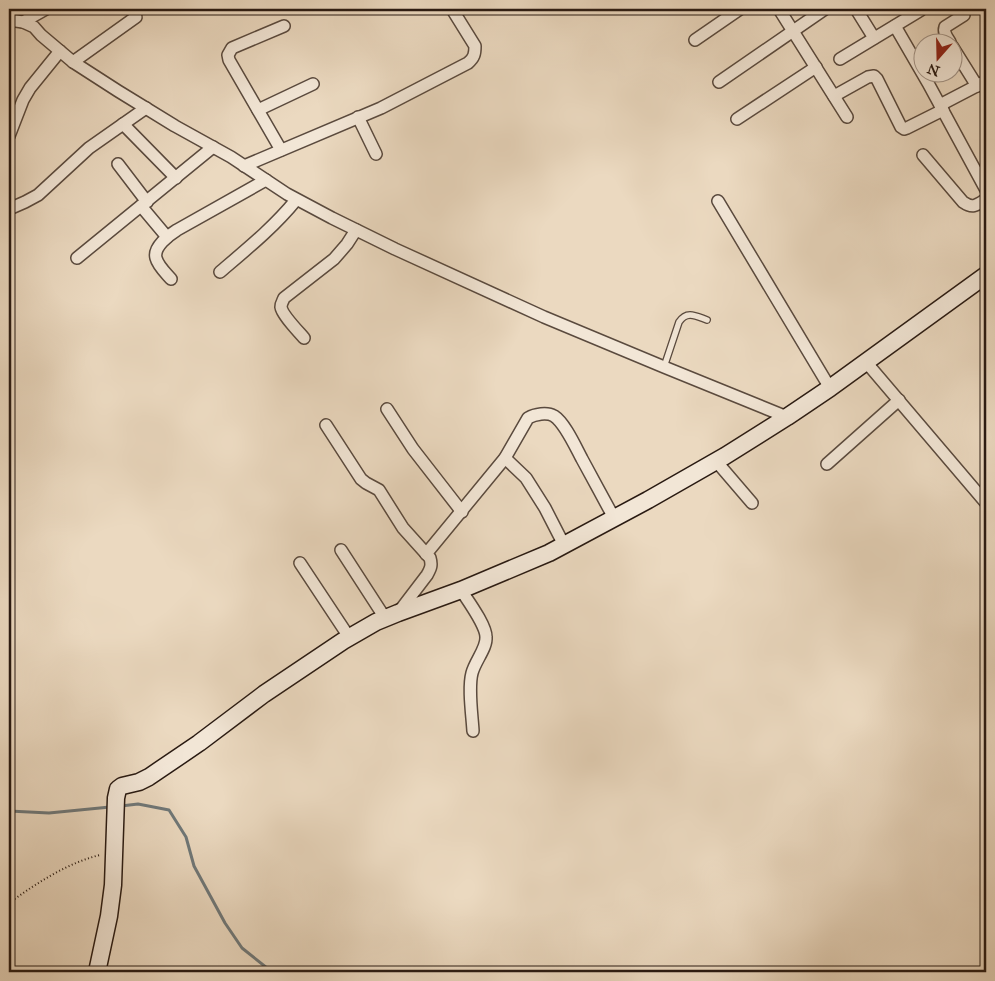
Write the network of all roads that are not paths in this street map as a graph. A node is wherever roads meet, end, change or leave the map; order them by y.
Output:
1 (46, 9) edge
2 (452, 9) edge
3 (740, 9) edge
4 (779, 9) edge
5 (824, 9) edge
6 (856, 9) edge
7 (921, 10) edge
8 (966, 11) edge
9 (136, 17) dead end
10 (9, 20) edge
11 (23, 22) junction
12 (284, 26) dead end
13 (895, 26) junction
14 (792, 30) junction
15 (945, 32) edge
16 (874, 38) junction
17 (695, 40) dead end
18 (60, 51) junction
19 (840, 59) dead end
20 (962, 59) edge
21 (73, 62) junction
22 (816, 67) junction
23 (719, 82) dead end
24 (314, 84) dead end
25 (982, 84) edge
26 (834, 96) junction
27 (146, 108) junction
28 (942, 108) junction
29 (258, 110) junction
30 (847, 116) dead end
31 (358, 117) junction
32 (737, 120) dead end
33 (123, 124) junction
34 (9, 136) edge
35 (213, 147) junction
36 (281, 150) junction
37 (376, 154) dead end
38 (923, 156) dead end
39 (118, 164) dead end
40 (244, 166) junction
41 (176, 178) junction
42 (266, 180) junction
43 (986, 190) edge
44 (986, 199) edge
45 (296, 200) junction
46 (718, 201) dead end
47 (144, 204) junction
48 (9, 209) edge
49 (356, 230) junction
50 (167, 237) junction
51 (77, 258) dead end
52 (220, 272) dead end
53 (986, 275) edge
54 (170, 279) dead end
55 (707, 320) dead end
56 (304, 338) dead end
57 (866, 362) junction
58 (664, 367) junction
59 (830, 388) junction
60 (899, 400) junction
61 (387, 409) dead end
62 (787, 417) junction
63 (326, 424) dead end
64 (505, 458) junction
65 (716, 461) junction
66 (827, 464) dead end
67 (752, 502) dead end
68 (986, 503) edge
69 (462, 512) junction
70 (614, 518) junction
71 (564, 545) junction
72 (341, 550) dead end
73 (426, 554) junction
74 (300, 563) dead end
75 (461, 590) junction
76 (391, 615) junction
77 (350, 637) junction
78 (473, 730) dead end
79 (97, 972) edge

1 - 11 street
2 - 31 street
3 - 17 street
4 - 14 street
5 - 14 street
6 - 16 street
7 - 13 street
8 - 15 street
9 - 21 street
10 - 11 street
11 - 18 street
12 - 29 street
13 - 16 street
13 - 28 street
14 - 22 street
14 - 23 street
16 - 19 street
18 - 21 street
18 - 34 street
20 - 25 street
21 - 27 street
22 - 26 street
22 - 32 street
24 - 29 street
25 - 28 street
26 - 28 street
26 - 30 street
27 - 33 street
27 - 35 street
28 - 43 street
29 - 36 street
31 - 36 street
31 - 37 street
33 - 41 street
33 - 48 street
35 - 40 street
35 - 41 street
36 - 40 street
38 - 44 street
39 - 47 street
40 - 42 street
41 - 47 street
42 - 45 street
42 - 50 street
45 - 49 street
45 - 52 street
46 - 59 street
47 - 50 street
47 - 51 street
49 - 56 street
49 - 58 street
50 - 54 street
53 - 57 street
55 - 58 lane
57 - 59 street
57 - 60 street
58 - 62 street
59 - 62 street
60 - 66 street
60 - 68 street
61 - 69 street
62 - 65 street
63 - 73 street
64 - 69 street
64 - 70 street
64 - 71 street
65 - 67 street
65 - 70 street
69 - 73 street
70 - 71 street
71 - 75 street
72 - 76 street
73 - 76 street
74 - 77 street
75 - 76 street
75 - 78 street
76 - 77 street
77 - 79 street

